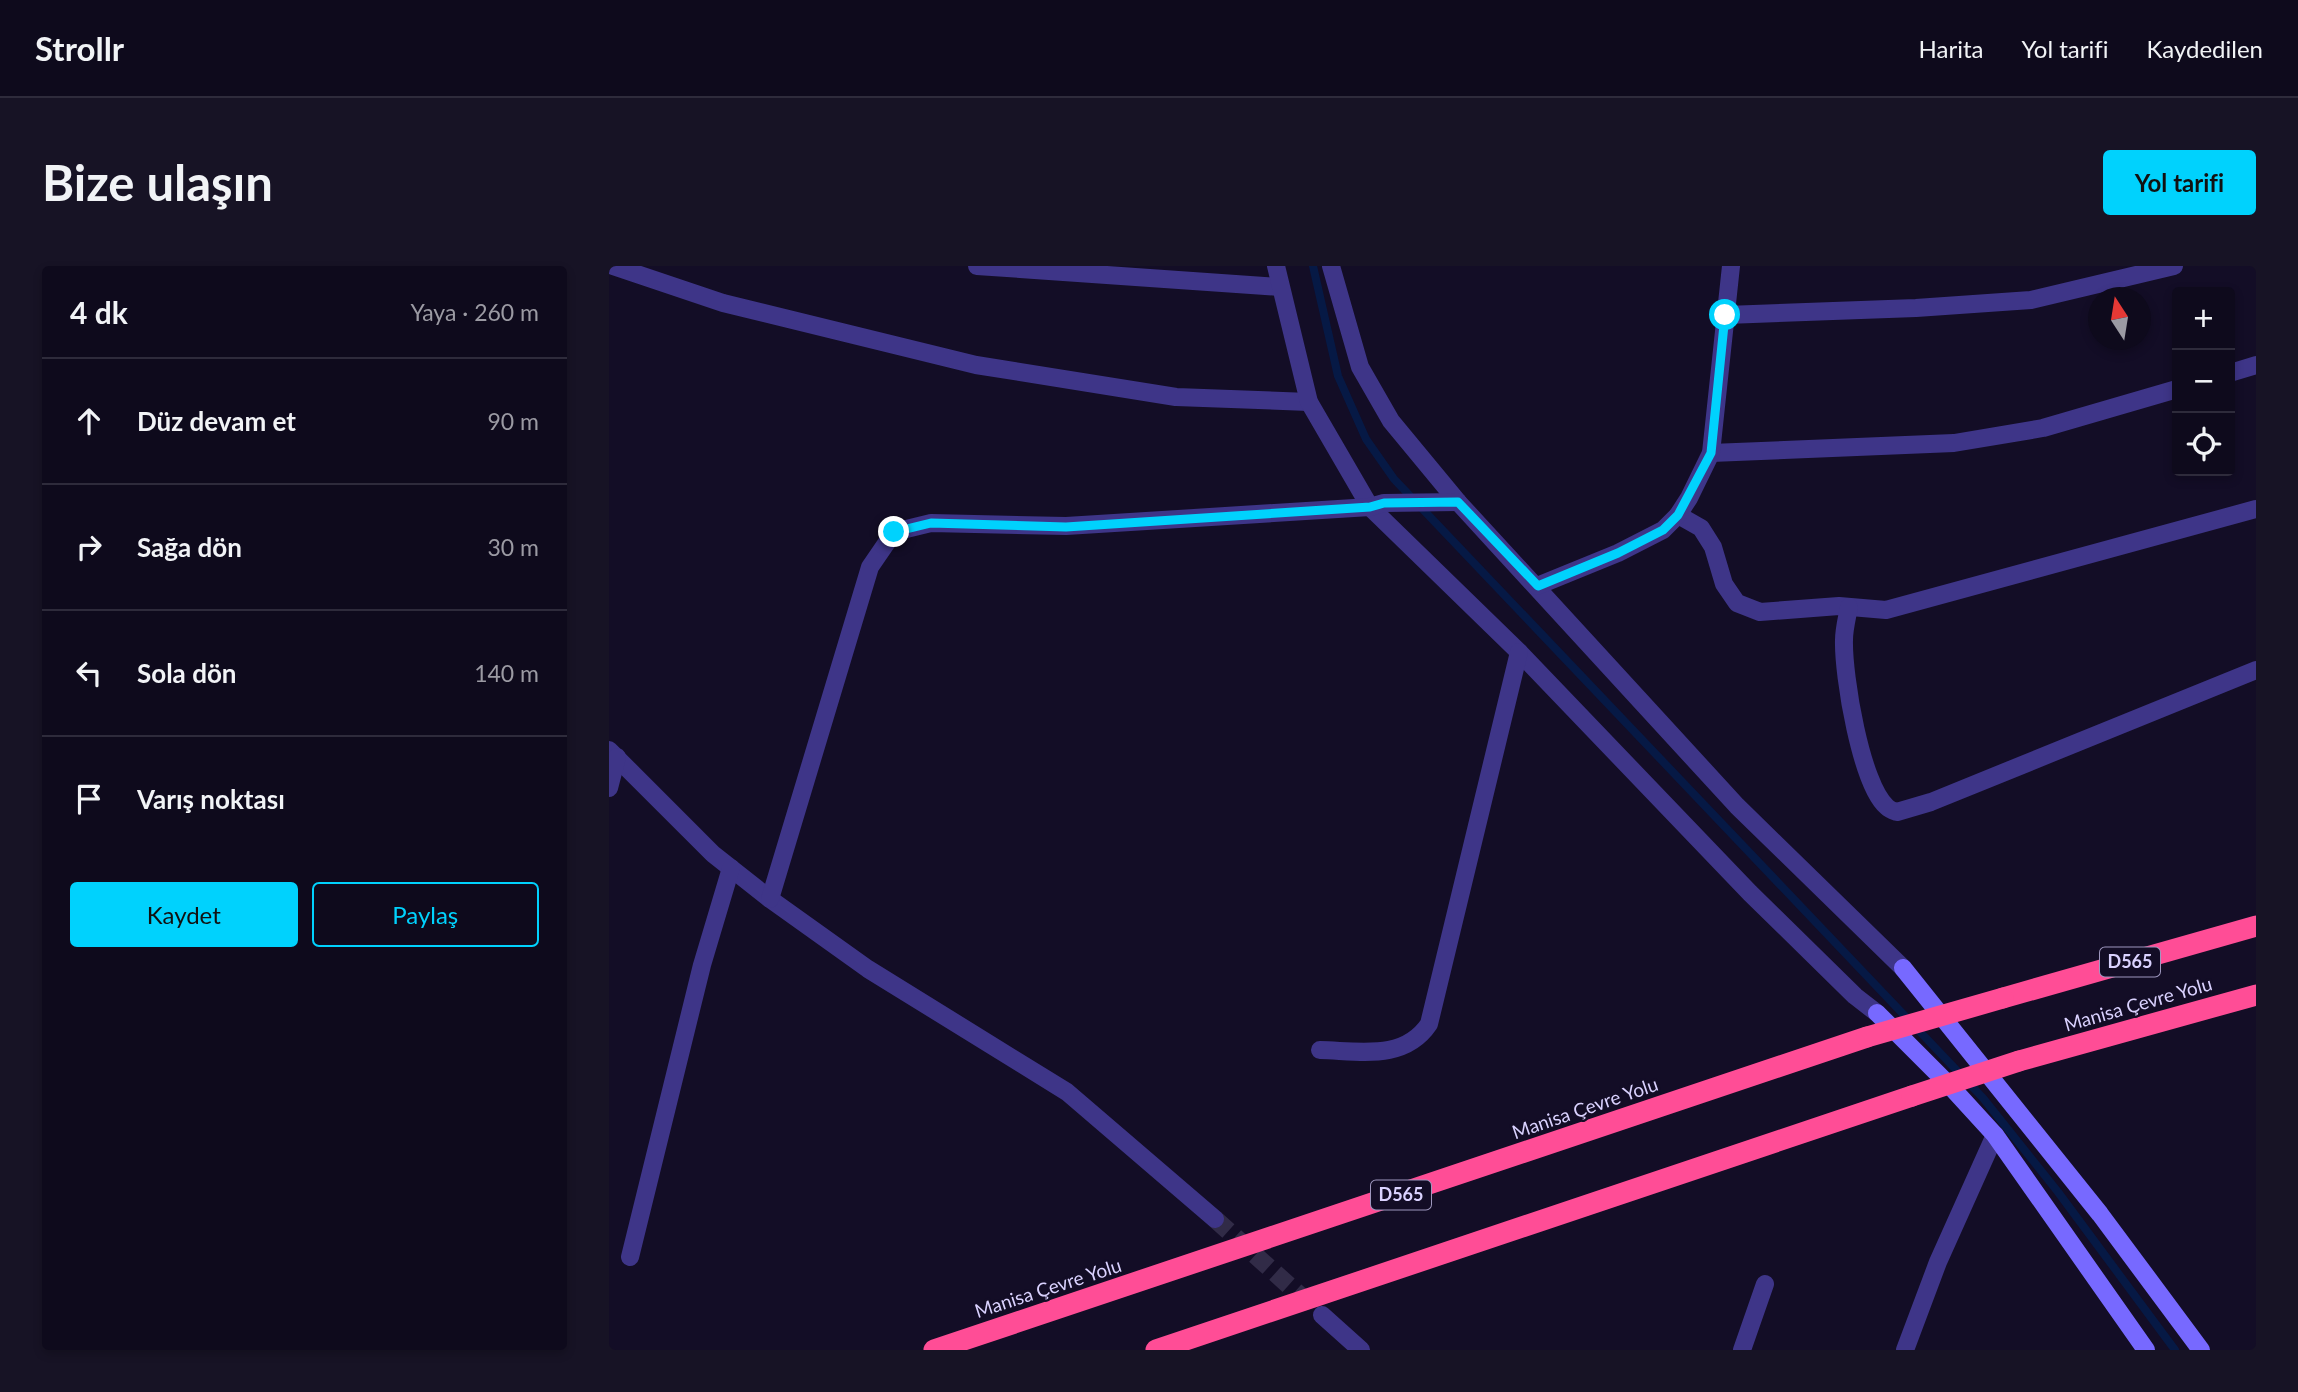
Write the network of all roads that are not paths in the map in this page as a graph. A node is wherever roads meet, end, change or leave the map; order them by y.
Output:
1 (613, 266) edge
2 (977, 266) edge
3 (1276, 266) edge
4 (1331, 266) edge
5 (1731, 266) edge
6 (2174, 266) edge
7 (1280, 287) junction
8 (1725, 315) junction
9 (2256, 365) edge
10 (2235, 371) edge
11 (2172, 389) edge
12 (1309, 402) junction
13 (1711, 453) junction
14 (1453, 503) junction
15 (1377, 505) junction
16 (2256, 509) edge
17 (1678, 515) junction
18 (1538, 586) junction
19 (1849, 607) junction
20 (1519, 652) junction
21 (2256, 670) edge
22 (613, 753) edge
23 (609, 788) edge
24 (731, 868) junction
25 (770, 899) junction
26 (2256, 926) edge
27 (2256, 995) edge
28 (1321, 1050) dead end
29 (1995, 1135) junction
30 (1215, 1219) tunnel mouth
31 (630, 1257) dead end
32 (1765, 1284) dead end
33 (1322, 1315) tunnel mouth
34 (934, 1350) edge
35 (1156, 1350) edge
36 (1360, 1350) edge
37 (1742, 1350) edge
38 (1905, 1350) edge
39 (2146, 1350) edge
40 (2201, 1350) edge

1 - 12 street
2 - 7 street
3 - 7 street
4 - 14 street
5 - 8 street
6 - 8 street
7 - 12 street
8 - 13 street
9 - 10 street
11 - 13 street
12 - 15 street
13 - 17 street
14 - 15 street
14 - 18 street
15 - 20 street
15 - 25 street
16 - 19 street
17 - 18 street
17 - 19 street
18 - 40 street
19 - 21 street
20 - 28 street
20 - 29 street
22 - 23 street
22 - 24 street
24 - 25 street
24 - 31 street
25 - 30 street
26 - 34 highway, Manisa Çevre Yolu / D565, bridge
27 - 35 highway, Manisa Çevre Yolu, bridge
29 - 38 street
29 - 39 street
32 - 37 street
33 - 36 street

